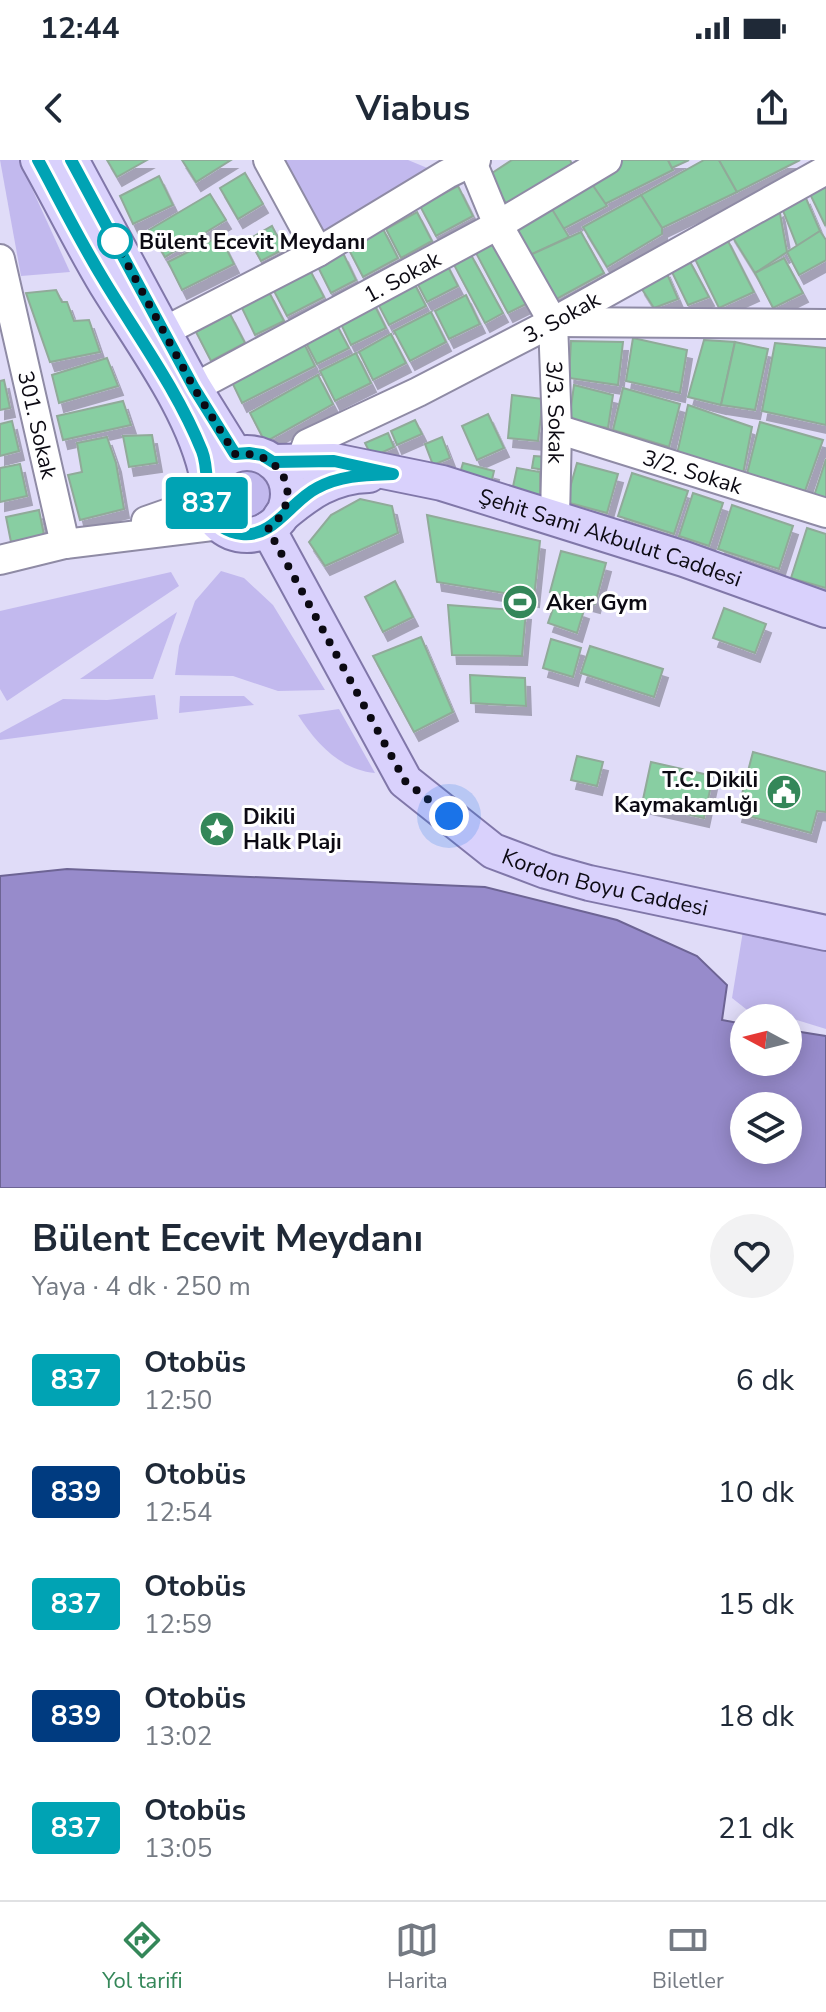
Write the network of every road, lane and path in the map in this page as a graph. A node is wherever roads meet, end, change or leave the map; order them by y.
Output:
1 (38, 160) edge
2 (71, 160) edge
3 (268, 160) edge
4 (607, 160) edge
5 (472, 161) edge
6 (826, 170) edge
7 (498, 225) junction
8 (318, 252) junction
9 (0, 259) edge
10 (5, 305) edge
11 (553, 322) junction
12 (826, 324) edge
13 (163, 332) junction
14 (194, 388) junction
15 (557, 429) junction
16 (235, 454) junction
17 (289, 462) junction
18 (393, 474) junction
19 (211, 502) junction
20 (826, 513) edge
21 (278, 517) junction
22 (555, 518) junction
23 (77, 542) junction
24 (0, 560) edge
25 (826, 610) edge
26 (826, 933) edge

1 - 19 main road
2 - 13 main road
3 - 8 street
4 - 7 street, 1. Sokak
5 - 7 street, 3/3. Sokak
5 - 8 street
6 - 11 street, 3. Sokak
7 - 11 street, 3/3. Sokak
7 - 14 street, 1. Sokak
8 - 13 street
9 - 10 street, 301. Sokak
10 - 23 street, 301. Sokak
11 - 12 street
11 - 15 street, 3/3. Sokak
11 - 17 street, 3. Sokak
13 - 14 main road
14 - 16 main road
15 - 20 street, 3/2. Sokak
15 - 22 street, 3/3. Sokak
16 - 17 main road
16 - 19 main road
17 - 18 main road, Şehit Sami Akbulut Caddesi
17 - 21 main road
18 - 21 main road, Şehit Sami Akbulut Caddesi
18 - 22 main road, Şehit Sami Akbulut Caddesi
19 - 21 main road
19 - 23 street
21 - 26 main road, Kordon Boyu Caddesi
22 - 25 main road, Şehit Sami Akbulut Caddesi
23 - 24 street

